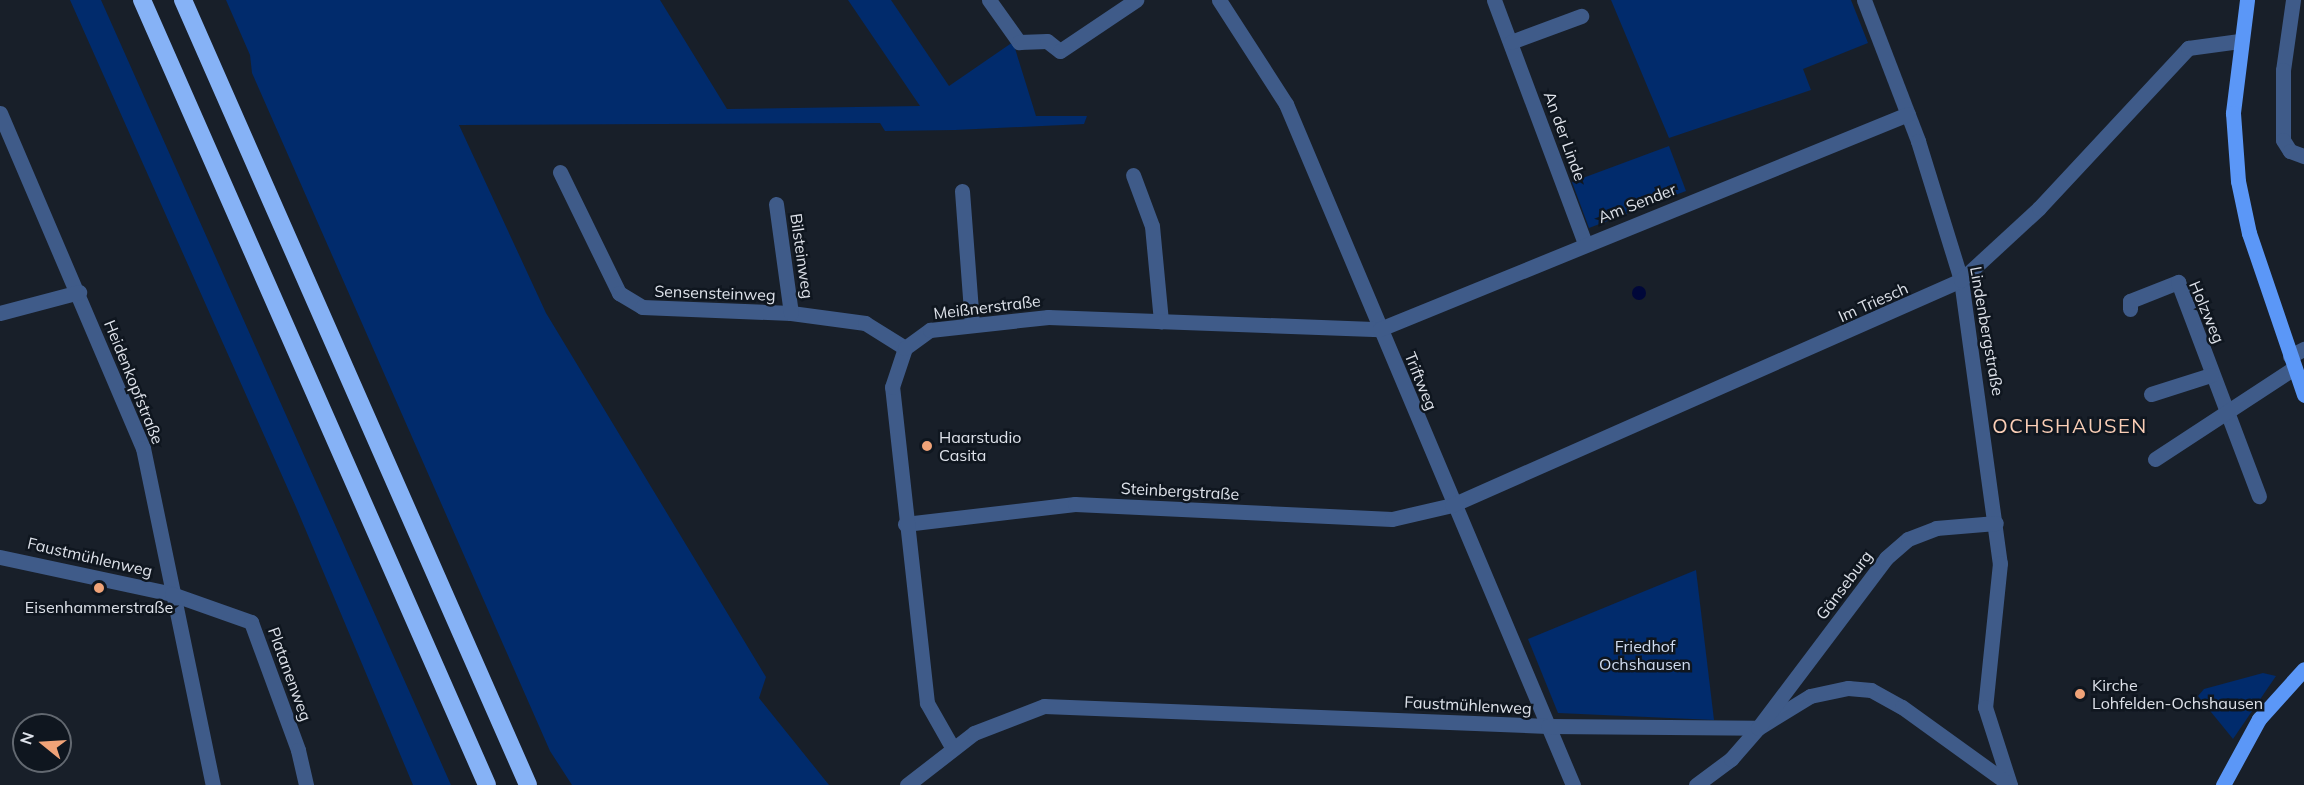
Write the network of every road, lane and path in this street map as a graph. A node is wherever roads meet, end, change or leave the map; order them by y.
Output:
1 (142, 0) edge
2 (183, 0) edge
3 (989, 0) edge
4 (1136, 0) edge
5 (1220, 0) edge
6 (1494, 0) edge
7 (1864, 0) edge
8 (2247, 0) edge
9 (2293, 0) edge
10 (1581, 16) dead end
11 (2240, 41) junction
12 (1511, 42) junction
13 (0, 113) edge
14 (1908, 114) junction
15 (2304, 156) edge
16 (560, 172) dead end
17 (1133, 175) dead end
18 (962, 191) dead end
19 (776, 204) dead end
20 (1585, 243) junction
21 (1961, 280) junction
22 (79, 292) junction
23 (2130, 309) dead end
24 (0, 313) edge
25 (791, 313) junction
26 (1161, 321) junction
27 (972, 324) junction
28 (1380, 329) junction
29 (905, 348) junction
30 (2296, 358) edge
31 (2211, 375) junction
32 (2151, 394) dead end
33 (2304, 395) edge
34 (2228, 416) junction
35 (2155, 459) dead end
36 (2259, 496) dead end
37 (1452, 505) junction
38 (1996, 523) junction
39 (905, 524) junction
40 (0, 557) edge
41 (172, 594) junction
42 (2304, 669) edge
43 (1548, 726) junction
44 (1758, 728) junction
45 (952, 747) junction
46 (213, 785) edge
47 (306, 785) edge
48 (487, 785) edge
49 (528, 785) edge
50 (907, 785) edge
51 (1573, 785) edge
52 (1696, 785) edge
53 (2010, 785) edge
54 (2223, 785) edge

1 - 48 highway
2 - 49 highway
3 - 4 street
5 - 28 street, Triftweg
6 - 12 street, An der Linde
7 - 14 street, Lindenbergstraße
8 - 11 main road
9 - 15 street
10 - 12 street
11 - 21 street, Im Triesch
11 - 30 main road
12 - 20 street, An der Linde
13 - 22 street, Heidenkopfstraße
14 - 20 street, Am Sender
14 - 21 street, Lindenbergstraße
16 - 25 street, Sensensteinweg
17 - 26 street
18 - 27 street
19 - 25 street, Bilsteinweg
20 - 28 street, Am Sender
21 - 37 street, Im Triesch
21 - 38 street, Lindenbergstraße
22 - 24 street
22 - 41 street, Heidenkopfstraße
23 - 31 street, Holzweg
25 - 29 street, Sensensteinweg
26 - 27 street, Meißnerstraße
26 - 28 street, Meißnerstraße
27 - 29 street, Meißnerstraße
28 - 37 street, Triftweg
29 - 39 street
30 - 33 main road
30 - 34 street
31 - 32 street
31 - 34 street, Holzweg
34 - 35 street
34 - 36 street, Holzweg
37 - 39 street, Steinbergstraße
37 - 43 street, Triftweg
38 - 44 street, Gänseburg
38 - 53 street, Lindenbergstraße
39 - 45 street
40 - 41 street, Faustmühlenweg
41 - 46 street, Heidenkopfstraße
41 - 47 street, Platanenweg
42 - 54 main road
43 - 44 street, Faustmühlenweg
43 - 45 street, Faustmühlenweg
43 - 51 street, Triftweg
44 - 52 street
44 - 53 street
45 - 50 street, Faustmühlenweg

